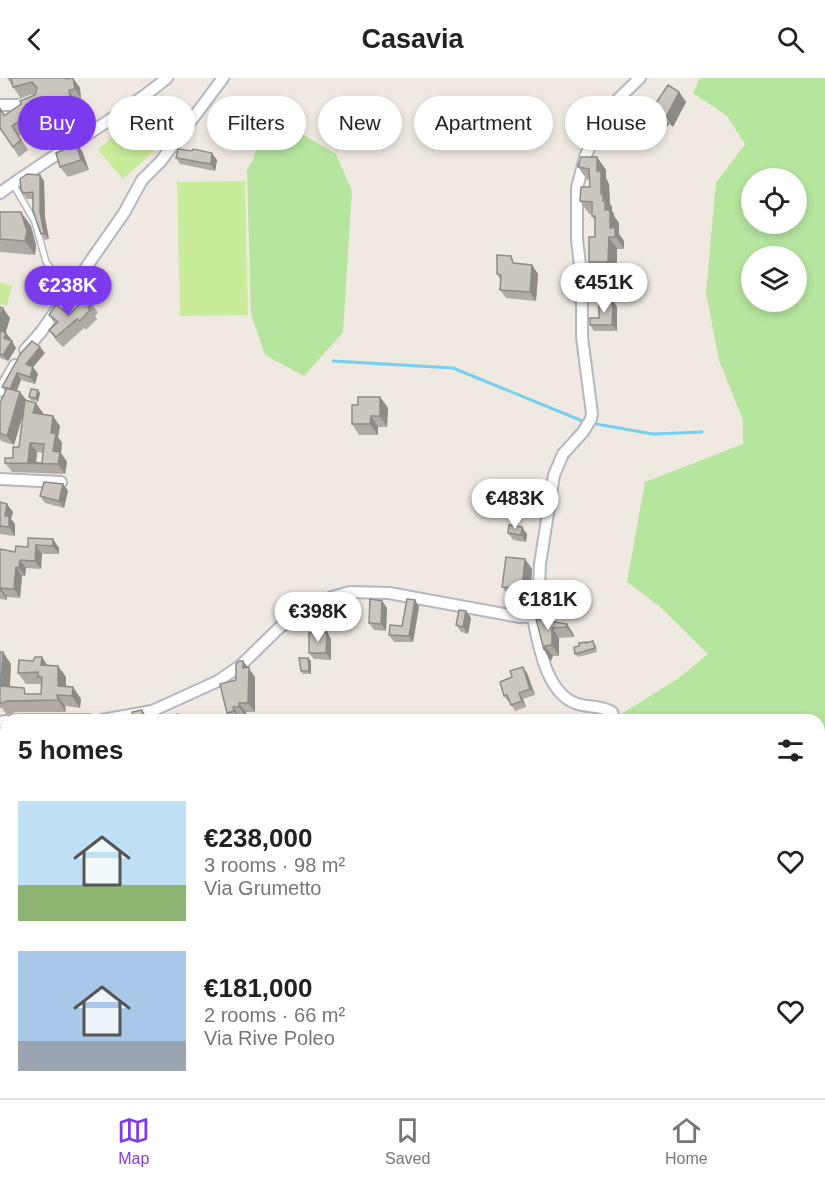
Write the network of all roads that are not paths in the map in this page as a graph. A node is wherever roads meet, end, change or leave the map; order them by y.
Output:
1 (167, 78) edge
2 (224, 78) edge
3 (640, 78) edge
4 (0, 105) edge
5 (18, 105) edge
6 (13, 184) junction
7 (0, 193) edge
8 (69, 292) junction
9 (0, 391) edge
10 (0, 479) edge
11 (61, 482) edge
12 (533, 617) junction
13 (135, 714) edge
14 (612, 714) edge

1 - 6 street
2 - 8 street
3 - 12 street
4 - 5 street
6 - 7 street
6 - 8 lane
8 - 9 street
10 - 11 street
12 - 13 street
12 - 14 street

